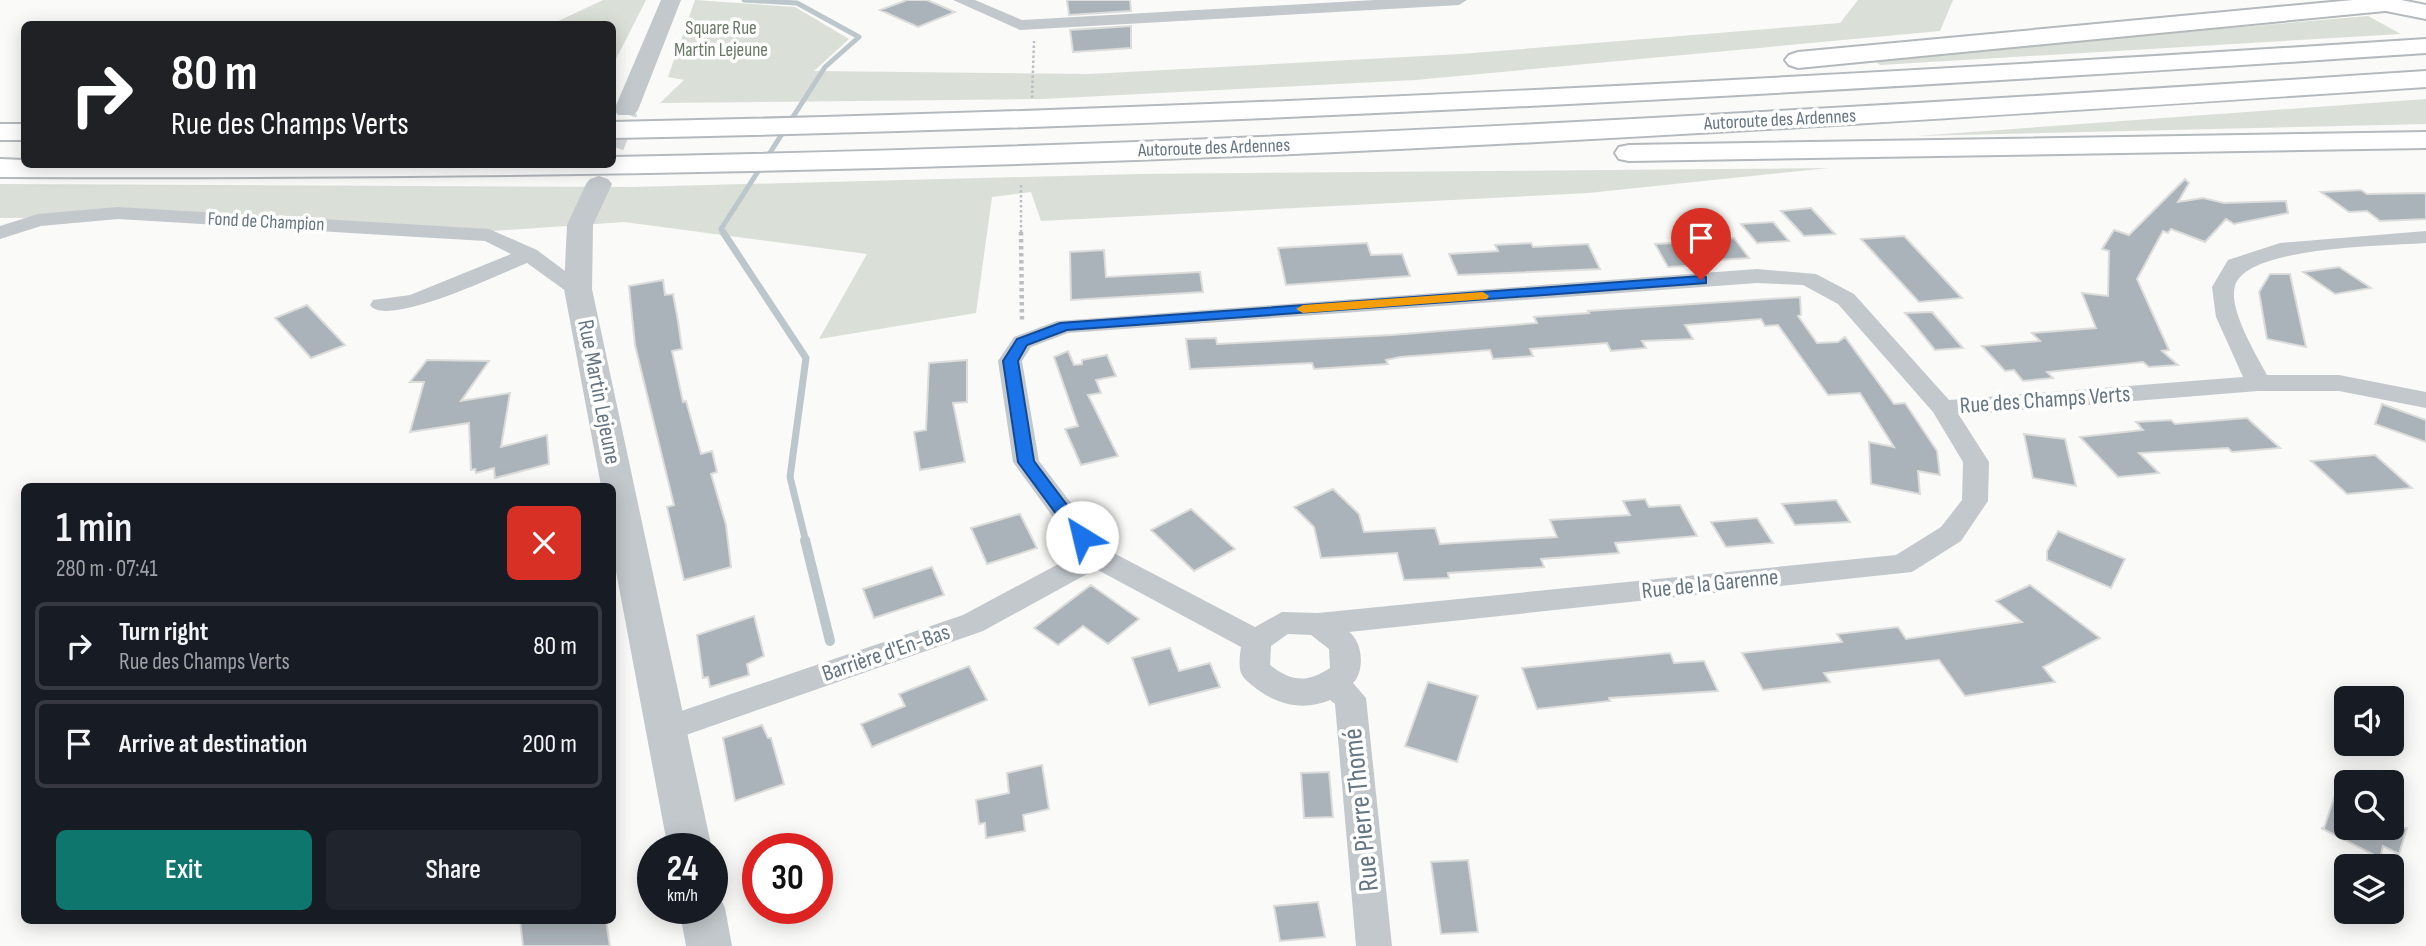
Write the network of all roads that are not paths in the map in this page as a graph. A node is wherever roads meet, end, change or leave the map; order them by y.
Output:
1 (671, 0) edge
2 (961, 0) edge
3 (1459, 0) edge
4 (2374, 2) edge
5 (2425, 2) edge
6 (2297, 7) edge
7 (1160, 8) edge
8 (2426, 12) edge
9 (2426, 46) edge
10 (2426, 79) edge
11 (1228, 113) junction
12 (619, 120) edge
13 (0, 132) edge
14 (21, 132) edge
15 (2426, 140) edge
16 (1214, 149) junction
17 (616, 164) edge
18 (0, 168) edge
19 (21, 168) edge
20 (21, 168) edge
21 (472, 168) edge
22 (599, 184) dead end
23 (0, 233) edge
24 (2426, 237) edge
25 (529, 255) junction
26 (578, 289) junction
27 (381, 305) dead end
28 (2258, 383) junction
29 (2426, 400) edge
30 (1943, 408) junction
31 (1096, 556) junction
32 (1318, 624) junction
33 (1256, 641) junction
34 (1330, 683) junction
35 (666, 729) junction
36 (687, 833) edge
37 (705, 924) edge
38 (709, 946) edge
39 (1374, 946) edge

1 - 12 street
2 - 7 street
3 - 7 street
4 - 5 main road
4 - 6 main road
4 - 8 main road
6 - 11 main road
9 - 11 main road, Autoroute des Ardennes
10 - 16 main road, Autoroute des Ardennes
11 - 12 main road, Autoroute des Ardennes
13 - 14 main road
15 - 16 main road
16 - 17 main road, Autoroute des Ardennes
18 - 19 main road, Autoroute des Ardennes
20 - 21 main road, Autoroute des Ardennes
22 - 26 street, Rue Martin Lejeune
23 - 25 street, Fond de Champion
24 - 28 street
25 - 26 street, Fond de Champion
25 - 27 street
26 - 35 street, Rue Martin Lejeune
28 - 29 street, Rue des Champs Verts
28 - 30 street, Rue des Champs Verts
30 - 31 street, Rue des Champs Verts
30 - 32 street, Rue de la Garenne
31 - 33 street
31 - 35 street, Barrière d'En-Bas
32 - 33 street
32 - 34 street
33 - 34 street
34 - 39 street, Rue Pierre Thomé
35 - 36 street, Rue Martin Lejeune
37 - 38 street

